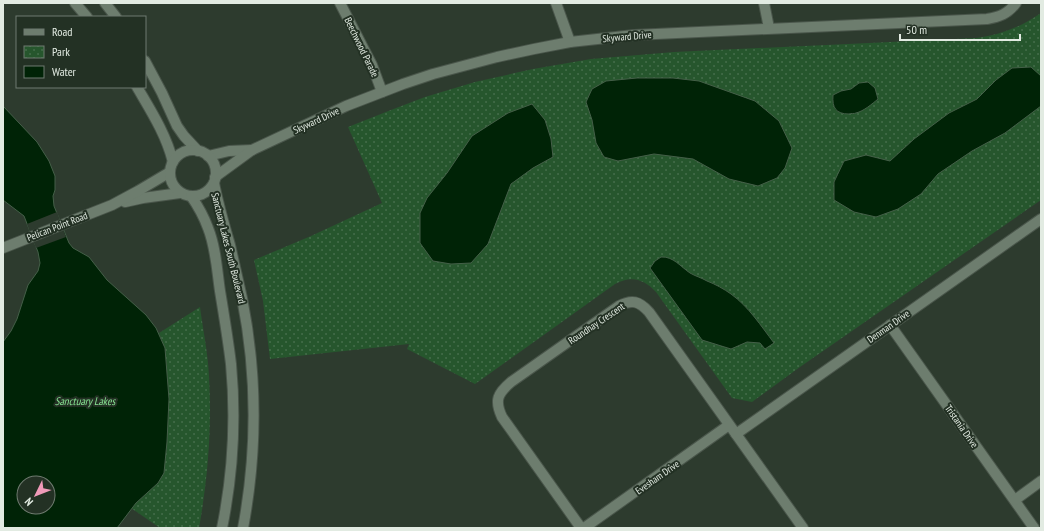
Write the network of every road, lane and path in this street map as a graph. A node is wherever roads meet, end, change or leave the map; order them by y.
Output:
1 (75, 3) edge
2 (105, 3) edge
3 (340, 3) edge
4 (556, 3) edge
5 (764, 3) edge
6 (1016, 3) edge
7 (86, 16) edge
8 (115, 16) edge
9 (769, 28) junction
10 (570, 42) junction
11 (146, 63) edge
12 (138, 88) edge
13 (382, 92) junction
14 (252, 150) junction
15 (198, 151) junction
16 (208, 156) junction
17 (171, 167) junction
18 (215, 180) junction
19 (180, 193) junction
20 (191, 196) junction
21 (112, 205) junction
22 (1041, 219) edge
23 (3, 248) edge
24 (890, 325) junction
25 (730, 425) junction
26 (736, 434) junction
27 (1041, 481) edge
28 (1014, 500) junction
29 (222, 528) edge
30 (243, 528) edge
31 (581, 528) edge
32 (584, 528) edge
33 (803, 528) edge
34 (1034, 528) edge

1 - 7 street
2 - 8 street
3 - 13 street, Beechwood Parade
4 - 10 street
5 - 9 street
6 - 9 street, Skyward Drive
9 - 10 street, Skyward Drive
10 - 13 street, Skyward Drive
11 - 15 street
12 - 17 street
13 - 14 street, Skyward Drive
14 - 16 street, Skyward Drive
14 - 18 street, Skyward Drive
15 - 16 street
15 - 17 street
16 - 18 street, Sanctuary Lakes South Boulevard
17 - 19 street
17 - 21 street, Pelican Point Road
18 - 20 street, Sanctuary Lakes South Boulevard
18 - 30 street, Sanctuary Lakes South Boulevard
19 - 20 street
19 - 21 street, Pelican Point Road
20 - 29 street, Sanctuary Lakes South Boulevard
21 - 23 street, Pelican Point Road
22 - 24 street, Denman Drive
24 - 26 street, Denman Drive
24 - 28 street, Tristania Drive
25 - 26 street, Roundhay Crescent
25 - 31 street, Roundhay Crescent
25 - 32 street, Evesham Drive
26 - 33 street, Roundhay Crescent
27 - 28 street
28 - 34 street, Tristania Drive

